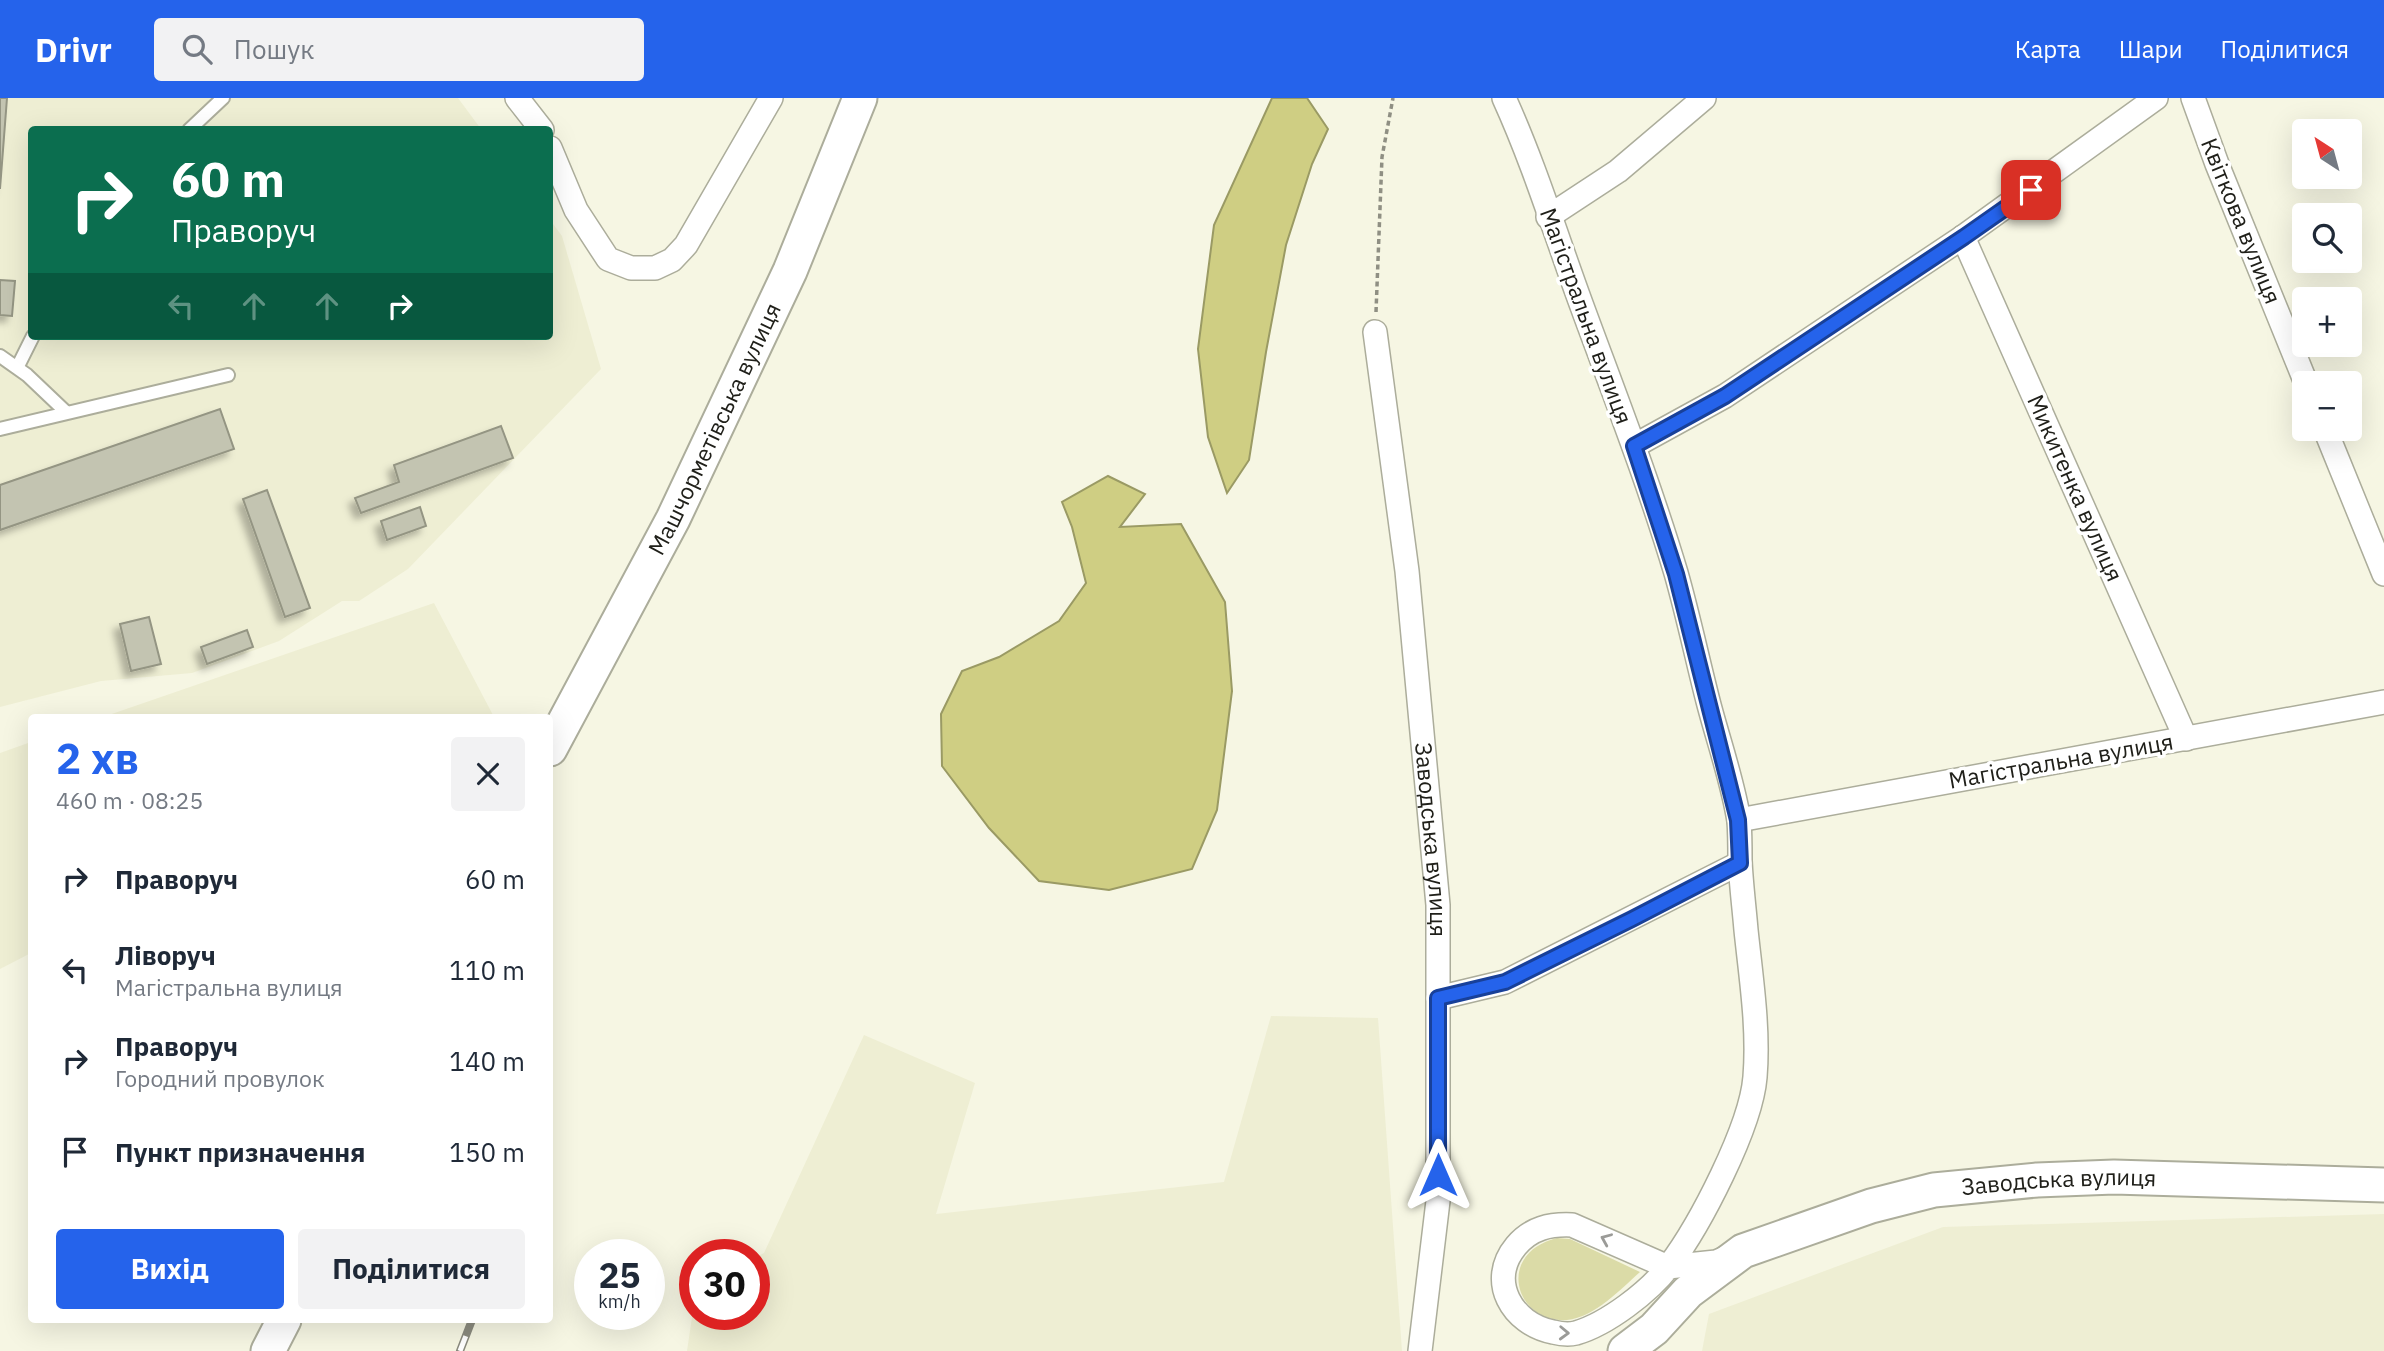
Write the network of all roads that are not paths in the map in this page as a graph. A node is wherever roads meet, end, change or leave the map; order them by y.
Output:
1 (223, 98) edge
2 (517, 98) edge
3 (771, 98) edge
4 (860, 98) edge
5 (1504, 98) edge
6 (1704, 98) edge
7 (2156, 98) edge
8 (2193, 98) edge
9 (194, 126) edge
10 (539, 126) edge
11 (553, 155) edge
12 (1548, 217) junction
13 (1964, 237) junction
14 (1375, 332) road end
15 (31, 340) edge
16 (0, 356) edge
17 (17, 368) junction
18 (2301, 371) edge
19 (228, 375) dead end
20 (67, 413) junction
21 (0, 429) edge
22 (2330, 441) edge
23 (1634, 446) junction
24 (2384, 574) edge
25 (2384, 702) edge
26 (2186, 740) junction
27 (553, 743) edge
28 (1738, 820) junction
29 (1740, 863) junction
30 (1438, 998) junction
31 (2384, 1185) edge
32 (1743, 1251) junction
33 (1668, 1267) junction
34 (282, 1323) edge
35 (268, 1351) edge
36 (1420, 1351) edge
37 (1625, 1351) edge

1 - 9 lane
2 - 10 street
3 - 11 street
4 - 27 street, Машчорметівська вулиця
5 - 12 street, Магістральна вулиця
6 - 12 street
7 - 13 street
8 - 18 street, Квіткова вулиця
12 - 23 street, Магістральна вулиця
13 - 23 street
13 - 26 street, Микитенка вулиця
14 - 30 street, Заводська вулиця
15 - 17 lane
16 - 17 lane
17 - 20 lane
19 - 20 lane
20 - 21 lane
22 - 24 street
23 - 28 street, Магістральна вулиця
25 - 26 street, Магістральна вулиця
26 - 28 street, Магістральна вулиця
28 - 29 street, Магістральна вулиця
29 - 30 street
29 - 33 street, Магістральна вулиця
30 - 36 street, Заводська вулиця
31 - 32 street, Заводська вулиця
32 - 33 street, Заводська вулиця
32 - 37 street, Заводська вулиця
33 -> 33 street, Заводська вулиця
34 - 35 street

